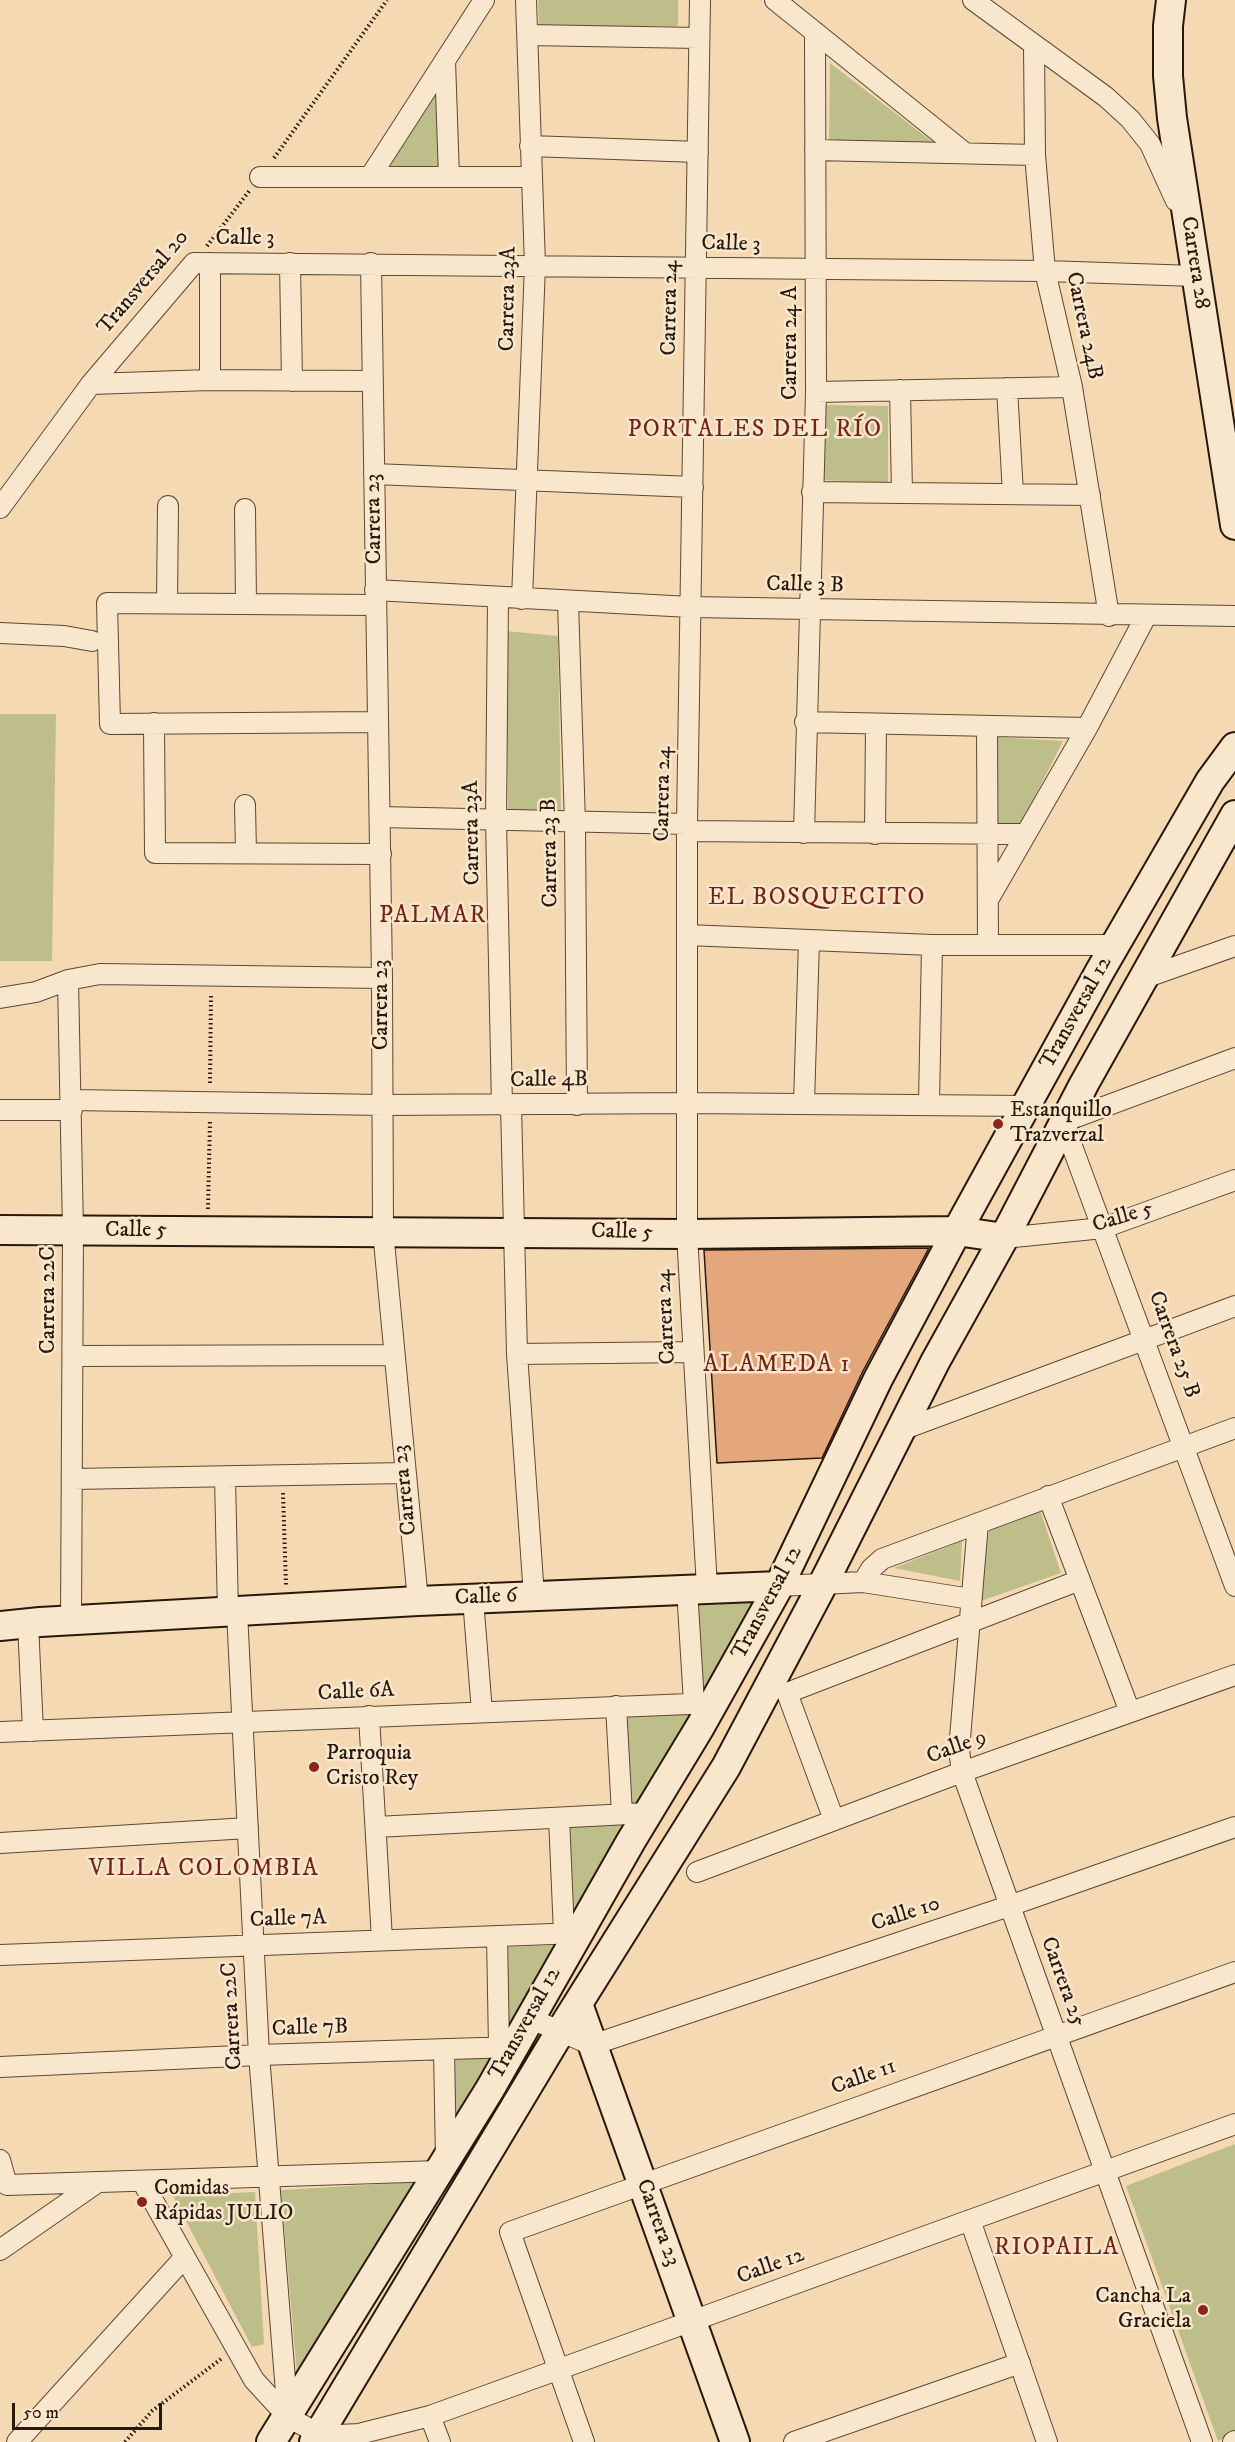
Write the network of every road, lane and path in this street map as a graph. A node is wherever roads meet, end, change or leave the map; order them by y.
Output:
1 (387, 0) edge
2 (484, 0) edge
3 (526, 0) edge
4 (700, 0) edge
5 (775, 0) edge
6 (974, 0) edge
7 (1171, 0) edge
8 (815, 32) junction
9 (528, 35) junction
10 (699, 38) junction
11 (1034, 45) junction
12 (445, 61) junction
13 (530, 147) junction
14 (815, 150) junction
15 (698, 152) junction
16 (965, 153) junction
17 (1035, 155) junction
18 (260, 177) junction
19 (370, 177) junction
20 (445, 177) junction
21 (531, 177) junction
22 (1189, 234) junction
23 (202, 263) junction
24 (290, 263) junction
25 (371, 264) junction
26 (535, 265) junction
27 (696, 268) junction
28 (815, 270) junction
29 (1045, 270) junction
30 (1196, 276) junction
31 (210, 380) junction
32 (292, 381) junction
33 (372, 381) junction
34 (91, 384) junction
35 (1072, 387) junction
36 (1008, 388) junction
37 (900, 390) junction
38 (816, 392) junction
39 (374, 474) junction
40 (528, 480) junction
41 (693, 487) junction
42 (812, 492) junction
43 (902, 493) junction
44 (1013, 494) junction
45 (1090, 495) junction
46 (168, 506) dead end
47 (0, 507) edge
48 (245, 509) dead end
49 (1235, 525) edge
50 (375, 597) junction
51 (498, 597) junction
52 (522, 599) junction
53 (568, 602) junction
54 (167, 603) junction
55 (246, 604) junction
56 (690, 607) junction
57 (808, 610) junction
58 (1109, 616) junction
59 (1146, 616) junction
60 (1235, 616) edge
61 (0, 633) edge
62 (92, 641) dead end
63 (378, 722) junction
64 (805, 722) junction
65 (154, 723) junction
66 (876, 723) junction
67 (987, 726) junction
68 (1087, 728) junction
69 (1235, 747) edge
70 (245, 805) dead end
71 (1235, 815) edge
72 (380, 817) junction
73 (496, 820) junction
74 (575, 823) junction
75 (687, 828) junction
76 (804, 833) junction
77 (875, 834) junction
78 (988, 834) junction
79 (1025, 834) junction
80 (246, 853) junction
81 (381, 854) junction
82 (988, 900) junction
83 (687, 935) junction
84 (809, 941) junction
85 (932, 945) junction
86 (988, 945) junction
87 (1115, 945) junction
88 (1235, 946) edge
89 (382, 978) junction
90 (1144, 978) junction
91 (68, 980) junction
92 (0, 998) edge
93 (1235, 1058) edge
94 (688, 1103) junction
95 (804, 1103) junction
96 (930, 1104) junction
97 (72, 1105) junction
98 (383, 1105) junction
99 (506, 1105) junction
100 (577, 1105) junction
101 (1026, 1106) junction
102 (0, 1110) edge
103 (1063, 1122) junction
104 (1235, 1180) edge
105 (1103, 1228) junction
106 (0, 1230) edge
107 (73, 1231) junction
108 (383, 1231) junction
109 (957, 1231) junction
110 (512, 1232) junction
111 (687, 1234) junction
112 (1004, 1238) junction
113 (1235, 1306) edge
114 (1146, 1339) junction
115 (692, 1352) junction
116 (517, 1354) junction
117 (394, 1355) junction
118 (73, 1356) junction
119 (1235, 1428) edge
120 (899, 1431) junction
121 (1185, 1446) junction
122 (404, 1473) junction
123 (282, 1476) junction
124 (225, 1478) junction
125 (73, 1479) junction
126 (1048, 1496) junction
127 (978, 1523) junction
128 (1230, 1555) edge
129 (1080, 1580) junction
130 (863, 1582) junction
131 (823, 1584) junction
132 (780, 1586) junction
133 (1235, 1586) edge
134 (697, 1589) junction
135 (534, 1596) junction
136 (473, 1599) junction
137 (971, 1599) junction
138 (418, 1601) junction
139 (287, 1609) junction
140 (233, 1612) junction
141 (71, 1620) junction
142 (968, 1623) junction
143 (14, 1625) edge
144 (1235, 1675) edge
145 (704, 1703) junction
146 (616, 1706) junction
147 (482, 1712) junction
148 (1130, 1712) junction
149 (369, 1716) junction
150 (242, 1722) junction
151 (33, 1731) junction
152 (0, 1732) edge
153 (962, 1772) junction
154 (635, 1813) junction
155 (559, 1818) junction
156 (834, 1820) junction
157 (376, 1827) junction
158 (1235, 1827) edge
159 (248, 1828) junction
160 (0, 1843) edge
161 (697, 1872) dead end
162 (1009, 1906) junction
163 (571, 1933) junction
164 (497, 1936) junction
165 (382, 1940) junction
166 (254, 1945) junction
167 (0, 1955) edge
168 (1235, 1972) edge
169 (578, 2004) junction
170 (529, 2018) junction
171 (560, 2032) junction
172 (1055, 2036) junction
173 (592, 2045) junction
174 (506, 2047) junction
175 (444, 2049) junction
176 (259, 2055) junction
177 (0, 2067) edge
178 (1235, 2124) edge
179 (443, 2165) junction
180 (2, 2171) edge
181 (1104, 2171) junction
182 (268, 2177) junction
183 (142, 2181) junction
184 (98, 2182) junction
185 (642, 2183) junction
186 (970, 2220) junction
187 (0, 2250) edge
188 (184, 2258) junction
189 (692, 2321) junction
190 (235, 2349) junction
191 (1020, 2364) junction
192 (558, 2368) junction
193 (430, 2415) junction
194 (288, 2417) junction
195 (323, 2440) edge
196 (17, 2442) edge
197 (124, 2442) edge
198 (271, 2442) edge
199 (440, 2442) edge
200 (584, 2442) edge
201 (735, 2442) edge
202 (794, 2442) edge
203 (1047, 2442) edge
204 (1202, 2442) edge

1 - 18 path, Transversal 20
2 - 12 street
3 - 9 street, Carrera 23A
4 - 10 street, Carrera 24
5 - 8 street
6 - 11 street
7 - 22 main road, Carrera 28
8 - 14 street, Carrera 24 A
8 - 16 street
9 - 10 street
9 - 13 street, Carrera 23A
10 - 15 street, Carrera 24
11 - 17 street, Carrera 24B
11 - 22 street
12 - 19 street
12 - 20 street
13 - 15 street
13 - 21 street, Carrera 23A
14 - 16 street
14 - 28 street, Carrera 24 A
15 - 27 street, Carrera 24
16 - 17 street
17 - 29 street, Carrera 24B
18 - 19 street
18 - 23 path, Transversal 20
19 - 20 street
20 - 21 street
21 - 26 street, Carrera 23A
22 - 30 main road, Carrera 28
23 - 24 street, Calle 3
23 - 31 street
23 - 34 street, Transversal 20
24 - 25 street, Calle 3
24 - 32 street
25 - 26 street, Calle 3
25 - 33 street, Carrera 23
26 - 27 street, Calle 3
26 - 40 street, Carrera 23A
27 - 28 street, Calle 3
27 - 41 street, Carrera 24
28 - 29 street, Calle 3
28 - 38 street, Carrera 24 A
29 - 30 street, Calle 3
29 - 35 street, Carrera 24B
30 - 49 main road, Carrera 28
31 - 32 street
31 - 34 street
32 - 33 street
33 - 39 street, Carrera 23
34 - 47 street, Transversal 20
35 - 36 street
35 - 45 street, Carrera 24B
36 - 37 street
36 - 44 street
37 - 38 street
37 - 43 street
38 - 42 street, Carrera 24 A
39 - 40 street
39 - 50 street, Carrera 23
40 - 41 street
40 - 52 street, Carrera 23A
41 - 56 street, Carrera 24
42 - 43 street
42 - 57 street, Carrera 24 A
43 - 44 street
44 - 45 street
45 - 58 street, Carrera 24B
46 - 54 street
48 - 55 street
50 - 51 street, Calle 3 B
50 - 55 street, Calle 3 B
50 - 63 street, Carrera 23
51 - 52 street, Calle 3 B
51 - 73 street, Carrera 23A
52 - 53 street, Calle 3 B
53 - 56 street, Calle 3 B
53 - 74 street, Carrera 23 B
54 - 55 street, Calle 3 B
54 - 65 street, Calle 3 B
56 - 57 street, Calle 3 B
56 - 75 street, Carrera 24
57 - 58 street, Calle 3 B
57 - 64 street, Carrera 24 A
58 - 59 street, Calle 3 B
59 - 60 street, Calle 3 B
59 - 68 street
61 - 62 street
63 - 65 street
63 - 72 street, Carrera 23
64 - 66 street
64 - 76 street, Carrera 24 A
65 - 80 street
66 - 67 street
66 - 77 street
67 - 68 street
67 - 78 street
68 - 79 street
69 - 87 main road, Transversal 12
70 - 80 street
71 - 90 main road, Transversal 12
72 - 73 street
72 - 81 street, Carrera 23
73 - 74 street
73 - 99 street, Carrera 23A
74 - 75 street
74 - 100 street, Carrera 23 B
75 - 76 street
75 - 83 street, Carrera 24
76 - 77 street
77 - 78 street
78 - 79 street
78 - 82 street
79 - 82 street
80 - 81 street
81 - 89 street, Carrera 23
82 - 86 street
83 - 84 street
83 - 94 street, Carrera 24
84 - 85 street
84 - 95 street
85 - 86 street
85 - 96 street
86 - 87 street
87 - 101 main road, Transversal 12
88 - 90 street
89 - 91 street
89 - 98 street, Carrera 23
90 - 103 main road, Transversal 12
91 - 92 street
91 - 97 street, Carrera 22C
93 - 103 street
94 - 95 street, Calle 4B
94 - 100 street, Calle 4B
94 - 111 street, Carrera 24
95 - 96 street, Calle 4B
96 - 101 street, Calle 4B
97 - 98 street, Calle 4B
97 - 102 street, Calle 4B
97 - 107 street, Carrera 22C
98 - 99 street, Calle 4B
98 - 108 street, Carrera 23
99 - 100 street, Calle 4B
99 - 110 street, Carrera 23A
101 - 109 main road, Transversal 12
103 - 105 street, Carrera 25 B
103 - 112 main road, Transversal 12
104 - 105 street, Calle 5
105 - 112 street, Calle 5
105 - 114 street, Carrera 25 B
106 - 107 main road, Calle 5
107 - 108 main road, Calle 5
107 - 118 street, Carrera 22C
108 - 110 main road, Calle 5
108 - 117 street, Carrera 23
109 - 111 main road, Calle 5
109 - 112 main road, Calle 5
109 - 132 main road, Transversal 12
110 - 111 main road, Calle 5
110 - 116 street, Carrera 23A
111 - 115 street, Carrera 24
112 - 120 main road, Transversal 12
113 - 114 street
114 - 120 street
114 - 121 street, Carrera 25 B
115 - 116 street
115 - 134 street, Carrera 24
116 - 135 street, Carrera 23A
117 - 118 street
117 - 122 street, Carrera 23
118 - 125 street, Carrera 22C
119 - 121 street
120 - 131 main road, Transversal 12
121 - 126 street
121 - 128 street, Carrera 25 B
122 - 123 street
122 - 138 street, Carrera 23
123 - 124 street
123 - 139 path
124 - 125 street
124 - 140 street, Carrera 22C
125 - 141 street, Carrera 22C
126 - 127 street
126 - 129 street
127 - 130 street
127 - 137 street, Carrera 25
128 - 133 street, Carrera 25 B
129 - 142 street
129 - 148 street
130 - 131 street, Calle 6
130 - 137 street, Calle 6
131 - 132 street, Calle 6
131 - 169 main road, Transversal 12
132 - 134 main road, Calle 6
132 - 145 main road, Transversal 12
134 - 135 main road, Calle 6
134 - 145 street, Carrera 24
135 - 136 main road, Calle 6
136 - 138 main road, Calle 6
136 - 147 street
137 - 142 street, Carrera 25
138 - 139 main road, Calle 6
139 - 140 main road, Calle 6
140 - 141 main road, Calle 6
140 - 150 street, Carrera 22C
141 - 143 main road, Calle 6
142 - 153 street, Carrera 25
142 - 156 street
143 - 151 street
144 - 148 street, Calle 9
145 - 146 street, Calle 6A
145 - 154 main road, Transversal 12
146 - 147 street, Calle 6A
146 - 154 street
147 - 149 street, Calle 6A
148 - 153 street, Calle 9
149 - 150 street, Calle 6A
149 - 157 street
150 - 151 street, Calle 6A
150 - 159 street, Carrera 22C
151 - 152 street, Calle 6A
153 - 156 street, Calle 9
153 - 162 street, Carrera 25
154 - 155 street
154 - 163 main road, Transversal 12
155 - 157 street
155 - 163 street
156 - 161 street, Calle 9
157 - 165 street
158 - 162 street, Calle 10
159 - 160 street
159 - 166 street, Carrera 22C
162 - 172 street, Carrera 25
162 - 173 street, Calle 10
163 - 164 street, Calle 7A
163 - 170 main road, Transversal 12
164 - 165 street, Calle 7A
164 - 174 street
165 - 166 street, Calle 7A
166 - 167 street, Calle 7A
166 - 176 street, Carrera 22C
168 - 172 street, Calle 11
169 - 171 main road, Transversal 12
169 - 173 main road, Carrera 23
170 - 171 street
170 - 174 main road, Transversal 12
171 - 173 street
171 - 195 main road, Transversal 12
172 - 181 street, Carrera 25
172 - 185 street, Calle 11
173 - 185 main road, Carrera 23
174 - 175 street, Calle 7B
174 - 179 main road, Transversal 12
175 - 176 street, Calle 7B
175 - 179 street
176 - 177 street, Calle 7B
176 - 182 street, Carrera 22C
178 - 181 street, Calle 12
179 - 182 street
179 - 194 main road, Transversal 12
180 - 184 street
181 - 186 street, Calle 12
181 - 204 street, Carrera 25
182 - 183 street
182 - 194 street, Carrera 22C
183 - 184 street
183 - 188 street
184 - 187 street
185 - 189 main road, Carrera 23
185 - 192 street, Calle 11
186 - 189 street, Calle 12
186 - 191 street
188 - 190 street
188 - 196 street
189 - 192 street, Calle 12
189 - 201 main road, Carrera 23
190 - 194 street
190 - 197 path
191 - 202 street
191 - 203 street
192 - 193 street, Calle 12
192 - 200 street
193 - 195 street, Calle 12
193 - 199 street
194 - 195 street
194 - 198 main road, Transversal 12

